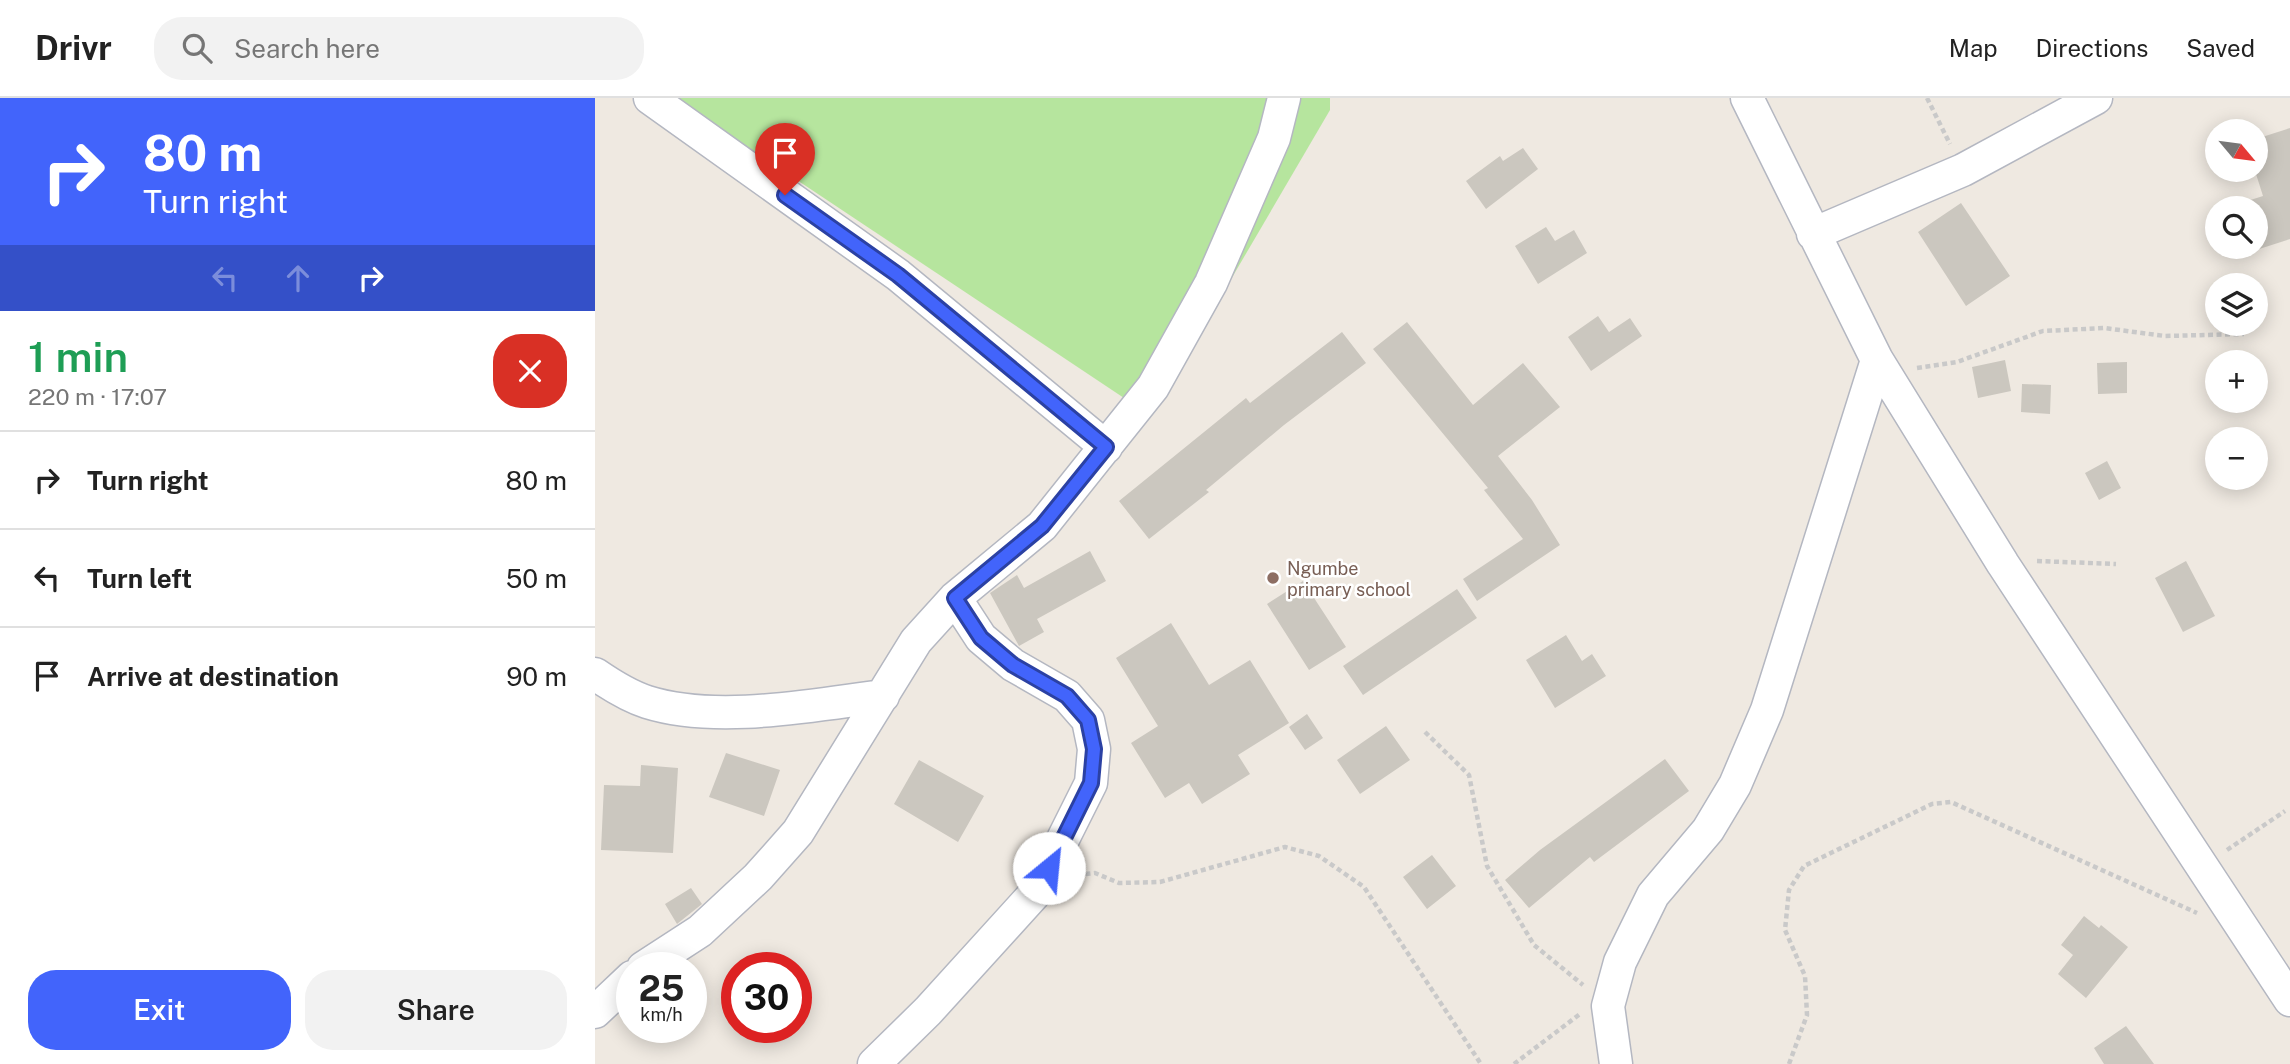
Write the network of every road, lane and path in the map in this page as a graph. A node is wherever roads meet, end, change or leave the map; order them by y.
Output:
1 (650, 98) edge
2 (1284, 98) edge
3 (1747, 98) edge
4 (1927, 98) edge
5 (2096, 98) edge
6 (1963, 170) junction
7 (1813, 234) junction
8 (2205, 334) edge
9 (1881, 366) junction
10 (1106, 447) junction
11 (2049, 560) dead end
12 (2116, 564) dead end
13 (955, 598) junction
14 (595, 674) edge
15 (883, 696) junction
16 (1425, 732) dead end
17 (2285, 811) dead end
18 (2202, 870) junction
19 (1037, 891) junction
20 (2199, 914) dead end
21 (668, 952) edge
22 (616, 992) edge
23 (2290, 1000) edge
24 (1608, 1006) junction
25 (595, 1012) edge
26 (874, 1064) edge
27 (1481, 1064) edge
28 (1514, 1064) edge
29 (1616, 1064) edge
30 (1789, 1064) edge

1 - 10 street
2 - 10 street
3 - 7 street
4 - 6 path
5 - 6 street
6 - 7 street
7 - 9 street
8 - 9 path
9 - 18 street
9 - 24 street
10 - 13 street
11 - 12 path
13 - 15 street
13 - 19 street
14 - 15 street
15 - 21 street
16 - 24 path
17 - 18 path
18 - 23 street
19 - 26 street
19 - 27 path
20 - 30 path
22 - 25 street
24 - 28 path
24 - 29 street

